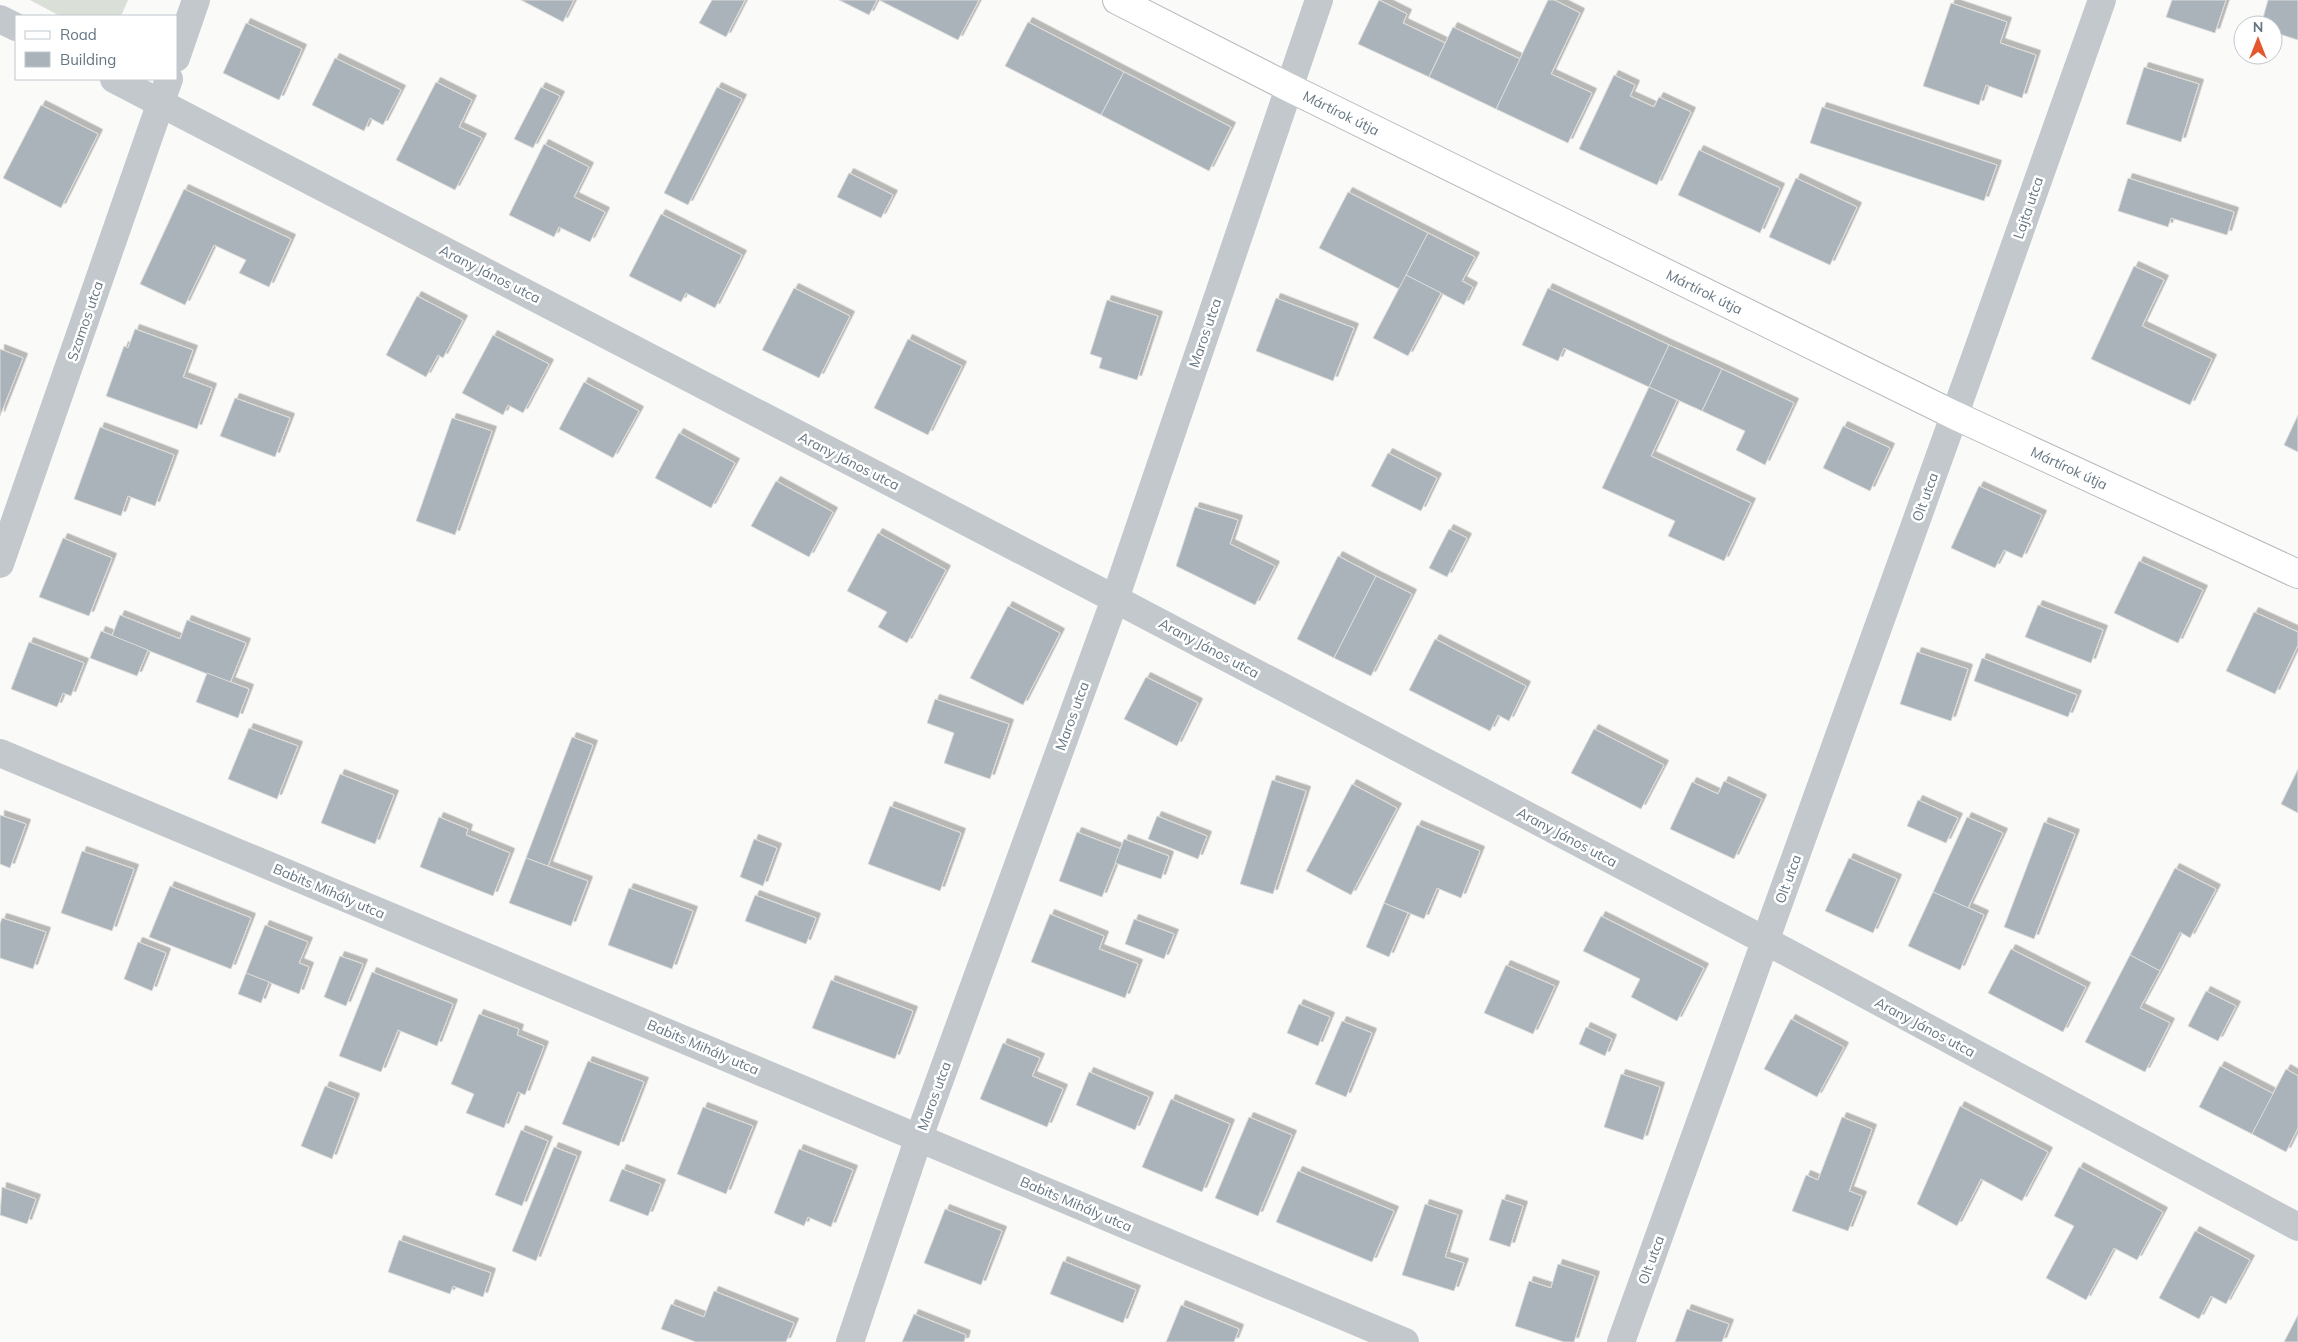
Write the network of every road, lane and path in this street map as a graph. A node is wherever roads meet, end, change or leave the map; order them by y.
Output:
1 (196, 0) edge
2 (1118, 0) edge
3 (1319, 0) edge
4 (2102, 0) edge
5 (0, 19) edge
6 (15, 26) edge
7 (178, 52) edge
8 (118, 80) edge
9 (1288, 87) junction
10 (165, 91) edge
11 (1954, 415) junction
12 (0, 564) edge
13 (2298, 574) edge
14 (1115, 599) junction
15 (0, 753) edge
16 (1766, 941) junction
17 (919, 1137) junction
18 (2298, 1227) edge
19 (850, 1342) edge
20 (1405, 1342) edge
21 (1621, 1342) edge

1 - 7 street
2 - 9 main road, Mártírok útja
3 - 9 street, Maros utca
4 - 11 street, Lajta utca
5 - 6 street
8 - 10 street, Arany János utca
9 - 11 main road, Mártírok útja
9 - 14 street, Maros utca
10 - 12 street, Szamos utca
10 - 14 street, Arany János utca
11 - 13 main road, Mártírok útja
11 - 16 street, Olt utca
14 - 16 street, Arany János utca
14 - 17 street, Maros utca
15 - 17 street, Babits Mihály utca
16 - 18 street, Arany János utca
16 - 21 street, Olt utca
17 - 19 street, Maros utca
17 - 20 street, Babits Mihály utca

